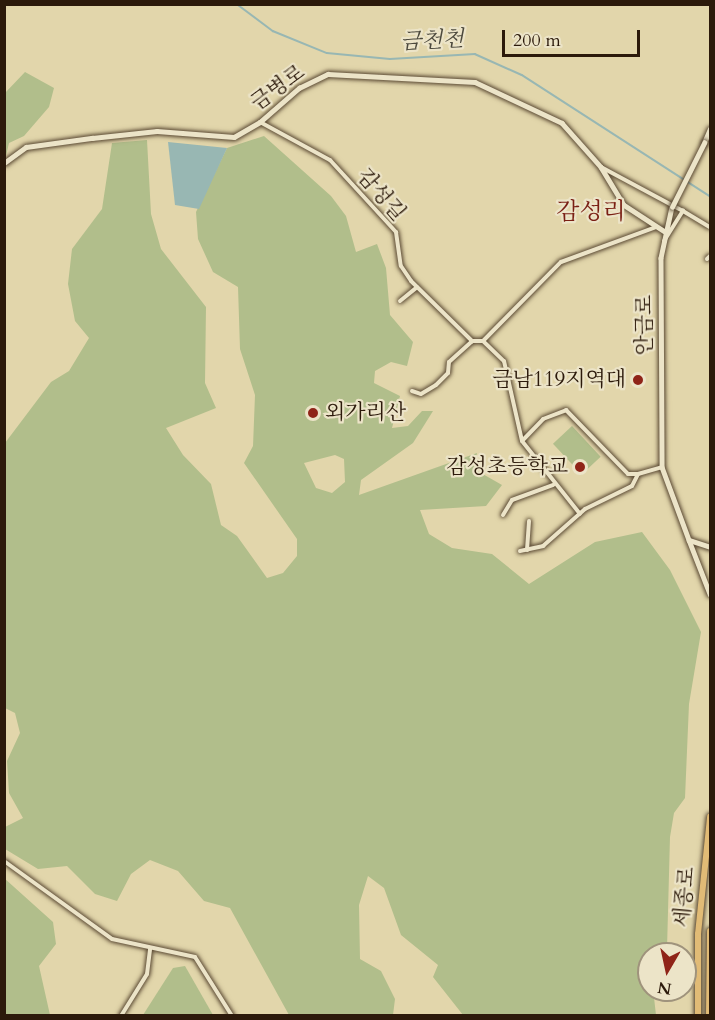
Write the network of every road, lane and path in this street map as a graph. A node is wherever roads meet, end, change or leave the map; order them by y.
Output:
1 (260, 123) junction
2 (711, 129) edge
3 (4, 163) edge
4 (601, 167) junction
5 (683, 211) junction
6 (656, 227) junction
7 (711, 227) edge
8 (664, 231) junction
9 (663, 241) junction
10 (417, 288) junction
11 (400, 301) dead end
12 (472, 341) junction
13 (483, 341) junction
14 (411, 391) dead end
15 (522, 441) junction
16 (662, 467) junction
17 (638, 474) junction
18 (553, 485) junction
19 (580, 513) junction
20 (503, 515) dead end
21 (529, 521) dead end
22 (689, 540) junction
23 (711, 547) edge
24 (527, 550) junction
25 (520, 551) dead end
26 (711, 594) edge
27 (711, 817) edge
28 (4, 861) edge
29 (711, 931) edge
30 (150, 948) junction
31 (121, 1016) edge
32 (232, 1016) edge
33 (698, 1016) edge
34 (709, 1016) edge

1 - 3 street, 금병로
1 - 4 street, 금병로
1 - 10 street, 감성길
2 - 8 street, 안금로, bridge
4 - 5 street
4 - 6 street, 금병로
5 - 7 street
5 - 9 street
6 - 8 street, 금병로
6 - 13 street
8 - 9 street, 안금로
9 - 16 street, 안금로
10 - 11 street
10 - 12 street, 감성길
12 - 13 street
12 - 14 street
13 - 15 street
15 - 17 street
15 - 18 street
16 - 17 street
16 - 22 street, 안금로
17 - 19 street
18 - 19 street
18 - 20 street
19 - 24 street
21 - 24 street
22 - 23 street
22 - 26 street, 안금로
24 - 25 street
27 - 33 highway, 세종로
28 - 30 street
29 - 34 highway, 세종로
30 - 31 street
30 - 32 street

